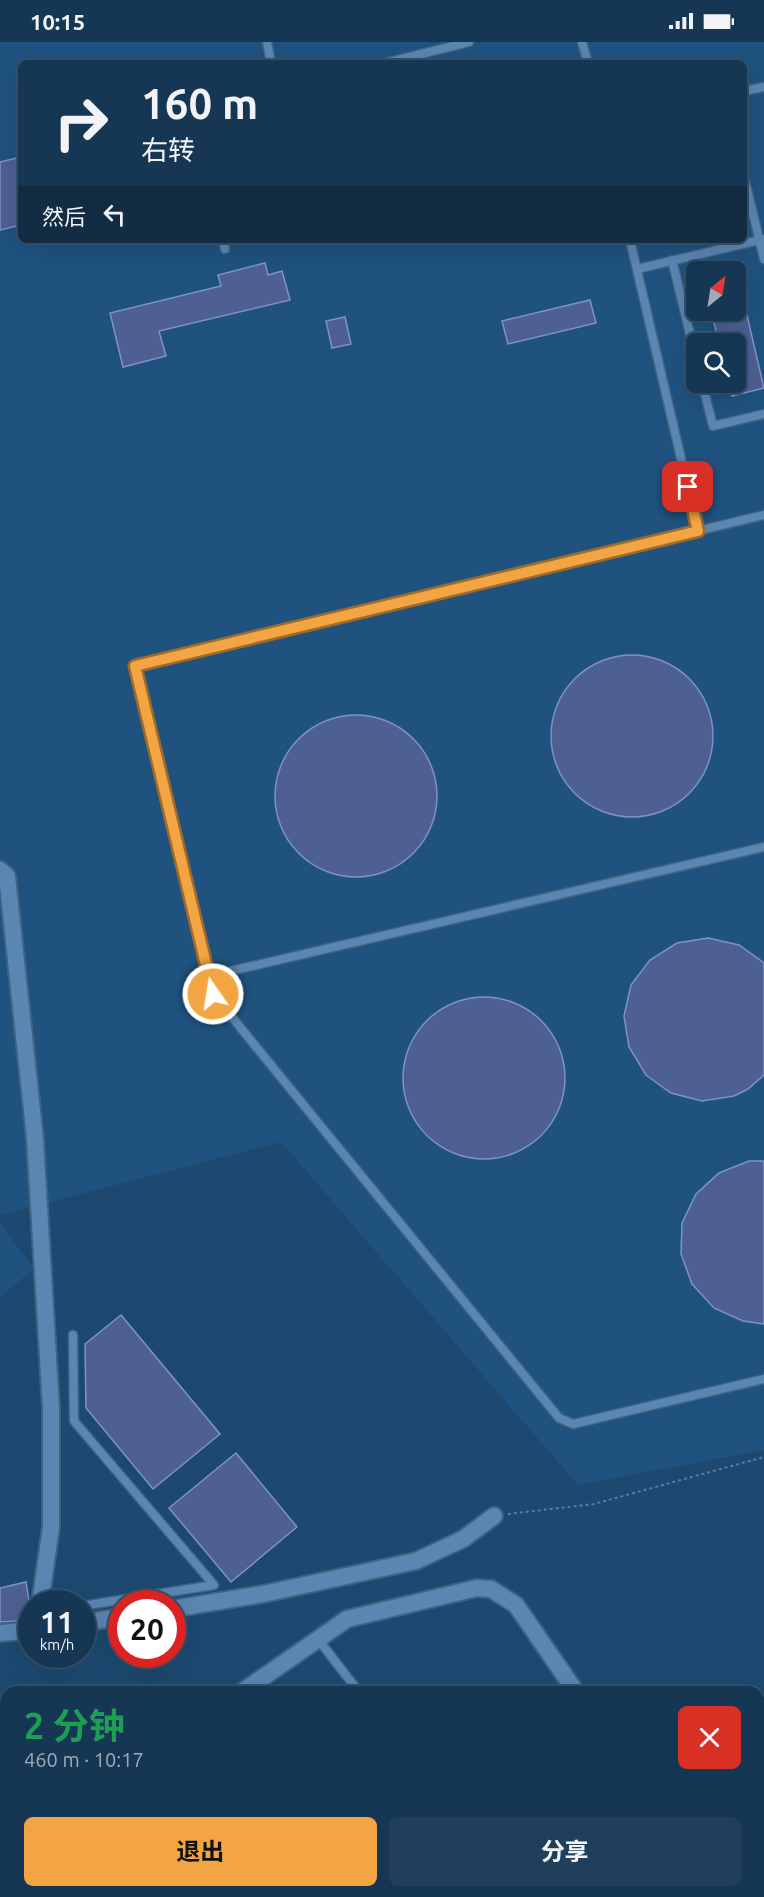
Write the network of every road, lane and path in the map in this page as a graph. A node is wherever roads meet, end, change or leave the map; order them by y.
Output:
1 (267, 42) edge
2 (469, 42) edge
3 (582, 42) edge
4 (443, 45) edge
5 (270, 60) edge
6 (395, 60) edge
7 (587, 60) edge
8 (764, 87) edge
9 (747, 90) edge
10 (747, 187) edge
11 (762, 239) edge
12 (631, 243) edge
13 (746, 243) edge
14 (747, 243) edge
15 (764, 259) edge
16 (672, 261) junction
17 (637, 269) junction
18 (690, 333) edge
19 (705, 393) edge
20 (764, 414) edge
21 (764, 515) edge
22 (698, 531) junction
23 (764, 847) edge
24 (0, 870) edge
25 (4, 891) edge
26 (209, 976) junction
27 (72, 1335) dead end
28 (764, 1379) edge
29 (764, 1457) edge
30 (494, 1516) joint
31 (42, 1590) edge
32 (96, 1603) edge
33 (186, 1607) edge
34 (18, 1632) edge
35 (0, 1634) edge
36 (317, 1638) junction
37 (250, 1686) edge
38 (354, 1686) edge
39 (572, 1686) edge

1 - 5 lane
2 - 4 lane
3 - 7 lane
4 - 6 lane
8 - 9 lane
10 - 11 lane
11 - 14 lane
11 - 15 lane
12 - 17 lane
13 - 16 lane
16 - 17 lane
16 - 18 lane
17 - 22 lane
19 - 20 lane
21 - 22 lane
22 - 26 lane
23 - 26 lane
24 - 25 street
25 - 31 street
26 - 28 lane
27 - 32 lane
29 - 30 path
30 - 33 street
34 - 35 street
36 - 37 street
36 - 38 lane
36 - 39 street

